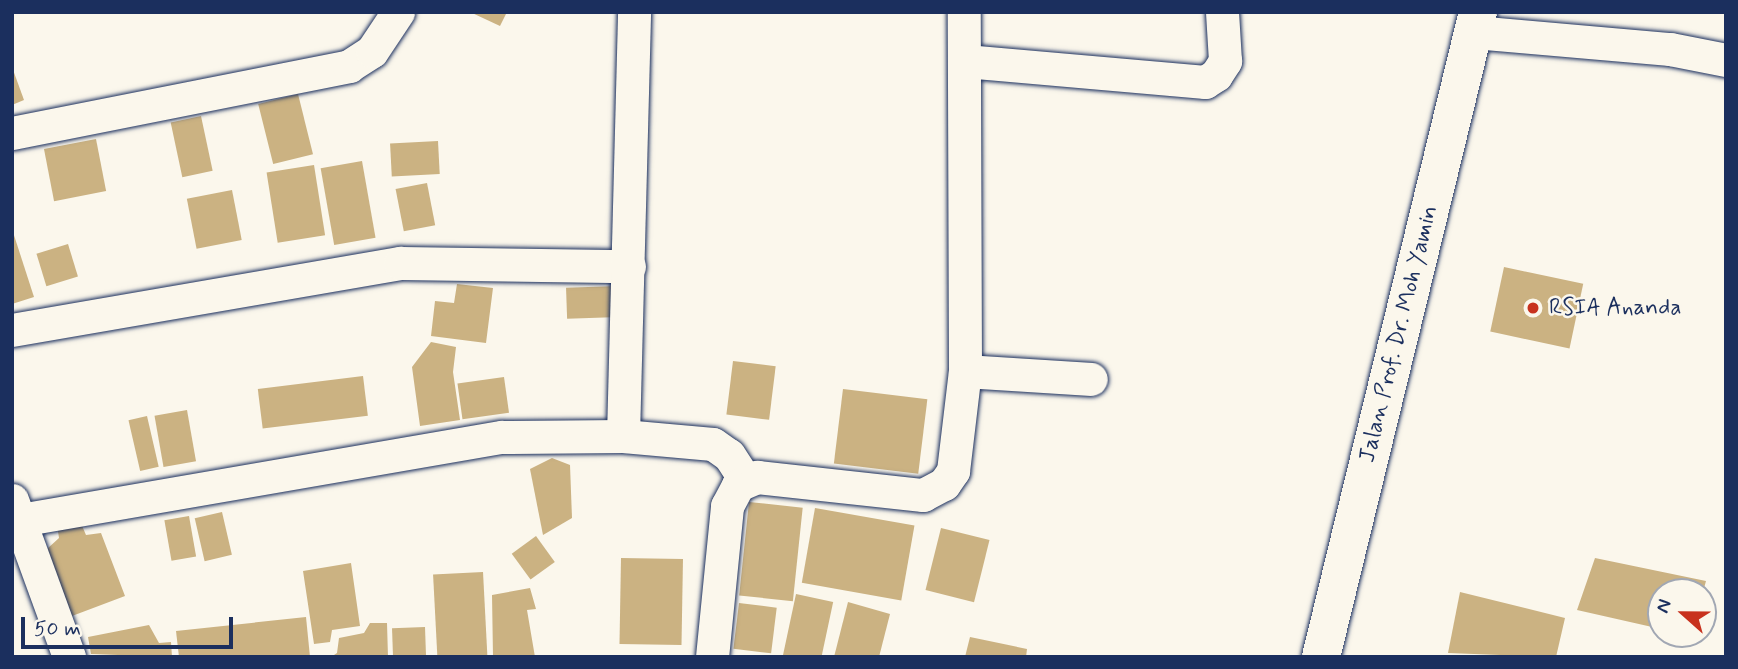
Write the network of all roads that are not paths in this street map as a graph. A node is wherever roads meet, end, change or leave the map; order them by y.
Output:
1 (398, 12) edge
2 (634, 12) edge
3 (964, 12) edge
4 (1222, 12) edge
5 (1476, 22) edge
6 (1726, 60) edge
7 (965, 61) junction
8 (12, 132) edge
9 (629, 265) junction
10 (12, 330) edge
11 (965, 371) junction
12 (1091, 379) dead end
13 (623, 436) junction
14 (745, 480) junction
15 (16, 510) edge
16 (69, 657) edge
17 (712, 657) edge
18 (1321, 657) edge

1 - 8 street
2 - 9 street
3 - 7 street
4 - 7 street
5 - 6 street
5 - 18 street, Jalan Prof. Dr. Moh Yamin
7 - 11 street
9 - 10 street
9 - 13 street
11 - 12 street
11 - 14 street
13 - 14 street
13 - 15 street
14 - 17 street
15 - 16 street

